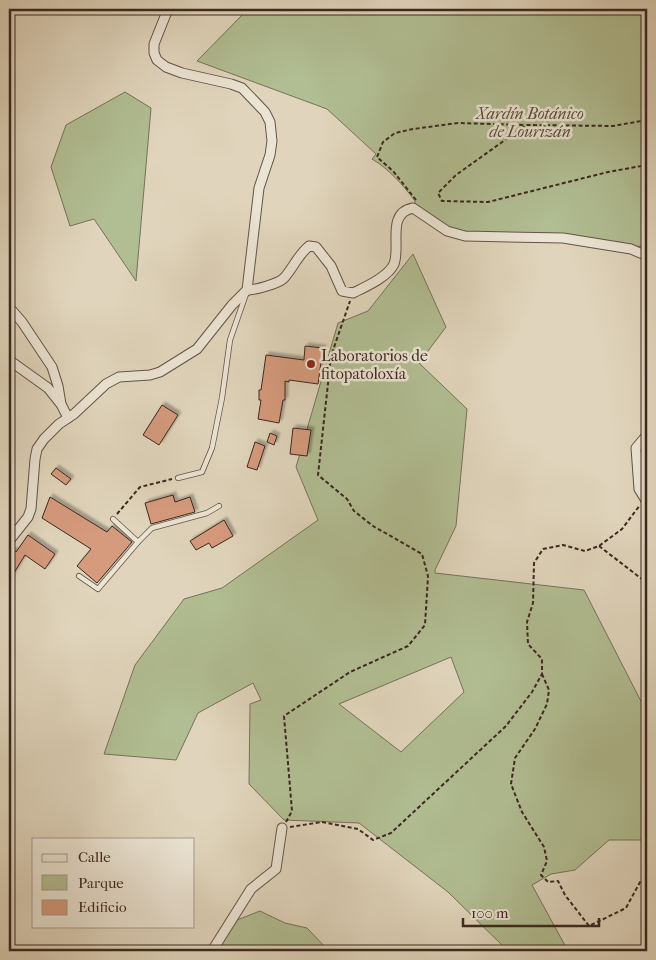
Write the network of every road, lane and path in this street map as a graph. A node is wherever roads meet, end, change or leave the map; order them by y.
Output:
1 (168, 9) edge
2 (647, 120) edge
3 (526, 125) junction
4 (647, 164) edge
5 (425, 215) junction
6 (647, 256) edge
7 (247, 290) junction
8 (353, 293) junction
9 (9, 308) edge
10 (9, 360) edge
11 (61, 404) junction
12 (68, 418) junction
13 (647, 435) edge
14 (178, 478) joint
15 (646, 500) edge
16 (219, 506) dead end
17 (112, 519) joint
18 (9, 541) edge
19 (138, 542) junction
20 (599, 546) junction
21 (79, 576) dead end
22 (647, 583) edge
23 (542, 674) junction
24 (282, 828) junction
25 (647, 869) edge
26 (212, 951) edge

1 - 7 street
2 - 3 path
3 - 4 path
3 - 5 path
5 - 6 street
5 - 8 street
7 - 8 street
7 - 12 street
7 - 14 lane
8 - 24 path
9 - 11 street
10 - 11 street
11 - 12 street
12 - 18 street
13 - 15 street
14 - 17 path
15 - 20 path
16 - 19 lane
17 - 19 lane
19 - 21 lane
20 - 22 path
20 - 23 path
23 - 24 path
23 - 25 path
24 - 26 street

